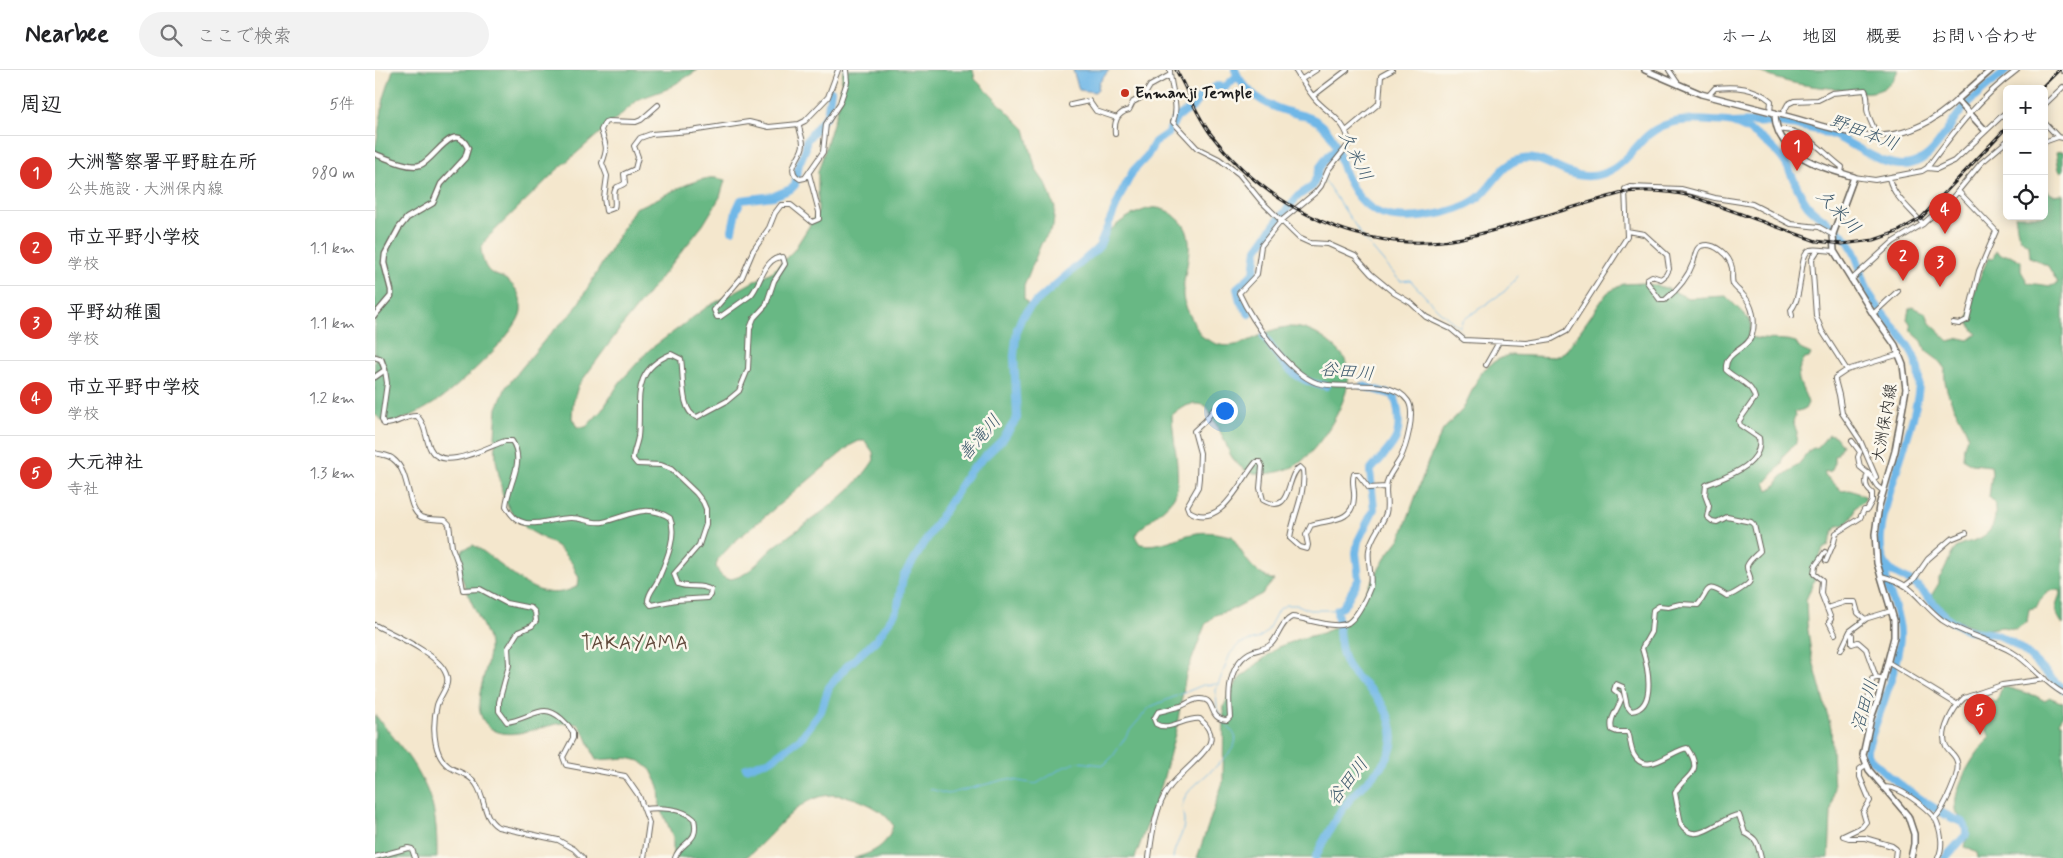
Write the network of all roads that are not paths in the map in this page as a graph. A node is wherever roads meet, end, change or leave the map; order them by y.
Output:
1 (838, 70) edge
2 (846, 70) edge
3 (1169, 70) edge
4 (1295, 70) edge
5 (1315, 70) edge
6 (1347, 70) edge
7 (1392, 70) edge
8 (1645, 70) edge
9 (1669, 70) edge
10 (1991, 70) edge
11 (2017, 70) edge
12 (1170, 75) junction
13 (1302, 80) junction
14 (1679, 85) junction
15 (2063, 87) edge
16 (1313, 96) junction
17 (1708, 96) junction
18 (2048, 100) edge
19 (1958, 102) junction
20 (657, 105) dead end
21 (1071, 105) dead end
22 (1968, 112) junction
23 (2003, 114) edge
24 (1773, 115) junction
25 (1782, 115) junction
26 (1117, 118) junction
27 (799, 124) junction
28 (2048, 126) edge
29 (1777, 129) junction
30 (1985, 130) junction
31 (1347, 131) junction
32 (1115, 134) dead end
33 (1876, 136) junction
34 (2061, 138) edge
35 (2048, 141) edge
36 (2003, 144) edge
37 (375, 154) edge
38 (1927, 168) junction
39 (1841, 173) junction
40 (809, 174) junction
41 (1854, 177) junction
42 (1889, 178) junction
43 (1958, 191) junction
44 (1281, 221) junction
45 (1923, 224) junction
46 (1627, 231) junction
47 (1833, 235) junction
48 (1818, 250) junction
49 (1834, 251) junction
50 (1853, 278) junction
51 (1898, 291) dead end
52 (1874, 314) junction
53 (375, 315) edge
54 (1792, 316) dead end
55 (1953, 324) dead end
56 (1499, 342) junction
57 (1900, 354) junction
58 (375, 357) edge
59 (1486, 365) dead end
60 (385, 370) junction
61 (1847, 370) junction
62 (375, 378) edge
63 (1213, 409) dead end
64 (1852, 441) dead end
65 (375, 453) edge
66 (1868, 473) junction
67 (1876, 477) dead end
68 (1386, 487) junction
69 (1883, 491) junction
70 (1965, 533) dead end
71 (1825, 552) dead end
72 (1826, 561) dead end
73 (1880, 576) junction
74 (1906, 585) junction
75 (1827, 608) junction
76 (1891, 611) junction
77 (1866, 618) junction
78 (375, 625) edge
79 (1849, 633) junction
80 (1835, 634) dead end
81 (1841, 650) dead end
82 (1890, 664) junction
83 (1877, 678) junction
84 (1884, 679) junction
85 (2045, 680) junction
86 (2063, 693) edge
87 (1958, 705) junction
88 (1872, 715) junction
89 (1866, 765) junction
90 (1883, 788) junction
91 (644, 809) junction
92 (1936, 817) junction
93 (375, 857) edge
94 (415, 858) edge
95 (583, 858) edge
96 (644, 858) edge
97 (675, 858) edge
98 (1149, 858) edge
99 (1761, 858) edge
100 (1895, 858) edge
101 (1911, 858) edge
102 (1938, 858) edge

1 - 27 street
2 - 40 street
3 - 12 street
4 - 13 street
5 - 13 street
6 - 16 street
7 - 31 street
8 - 14 main road
9 - 14 street
10 - 19 main road
11 - 22 street
12 - 26 street
12 - 44 street
13 - 16 street
14 - 17 main road
15 - 18 street
16 - 31 street
17 - 24 main road
17 - 24 street
19 - 22 main road
19 - 33 street
20 - 27 street
21 - 26 street
22 - 30 main road
22 - 38 street
23 - 30 street
24 - 25 street
24 - 29 main road
25 - 33 street
25 - 33 street
26 - 32 street
27 - 40 street
28 - 34 street
29 - 39 main road
29 - 39 street
30 - 38 street
31 - 44 street
34 - 35 street
36 - 43 street
37 - 53 street
38 - 42 street
39 - 41 main road
40 - 60 street
41 - 42 street
41 - 47 main road, 大洲保内線
42 - 45 street
43 - 45 street
43 - 55 street
44 - 56 street
44 - 68 street
45 - 50 street
46 - 47 street
46 - 56 street
46 - 99 street
47 - 49 main road, 大洲保内線
48 - 49 street
48 - 54 street
48 - 61 street
49 - 50 main road, 大洲保内線
50 - 52 main road, 大洲保内線
51 - 52 street
52 - 57 main road, 大洲保内線
56 - 59 street
57 - 61 street
57 - 69 main road, 大洲保内線
58 - 60 street
60 - 62 street
61 - 67 street
63 - 68 street
64 - 66 street
65 - 91 street
66 - 69 street
66 - 72 street
68 - 98 street
69 - 73 main road, 大洲保内線
70 - 74 street
71 - 75 street
73 - 74 street
73 - 76 main road, 大洲保内線
74 - 85 street
75 - 77 street
75 - 80 street
76 - 77 street
76 - 82 main road, 大洲保内線
77 - 79 street
78 - 95 street
79 - 81 street
79 - 83 street
82 - 84 main road, 大洲保内線
82 - 87 street
83 - 84 street
83 - 88 street
84 - 88 main road, 大洲保内線
85 - 86 street
85 - 87 street
87 - 92 street
88 - 89 main road, 大洲保内線
89 - 90 main road
89 - 100 street
90 - 92 street
90 - 101 main road
91 - 96 street
91 - 97 street
92 - 102 street
93 - 94 street

